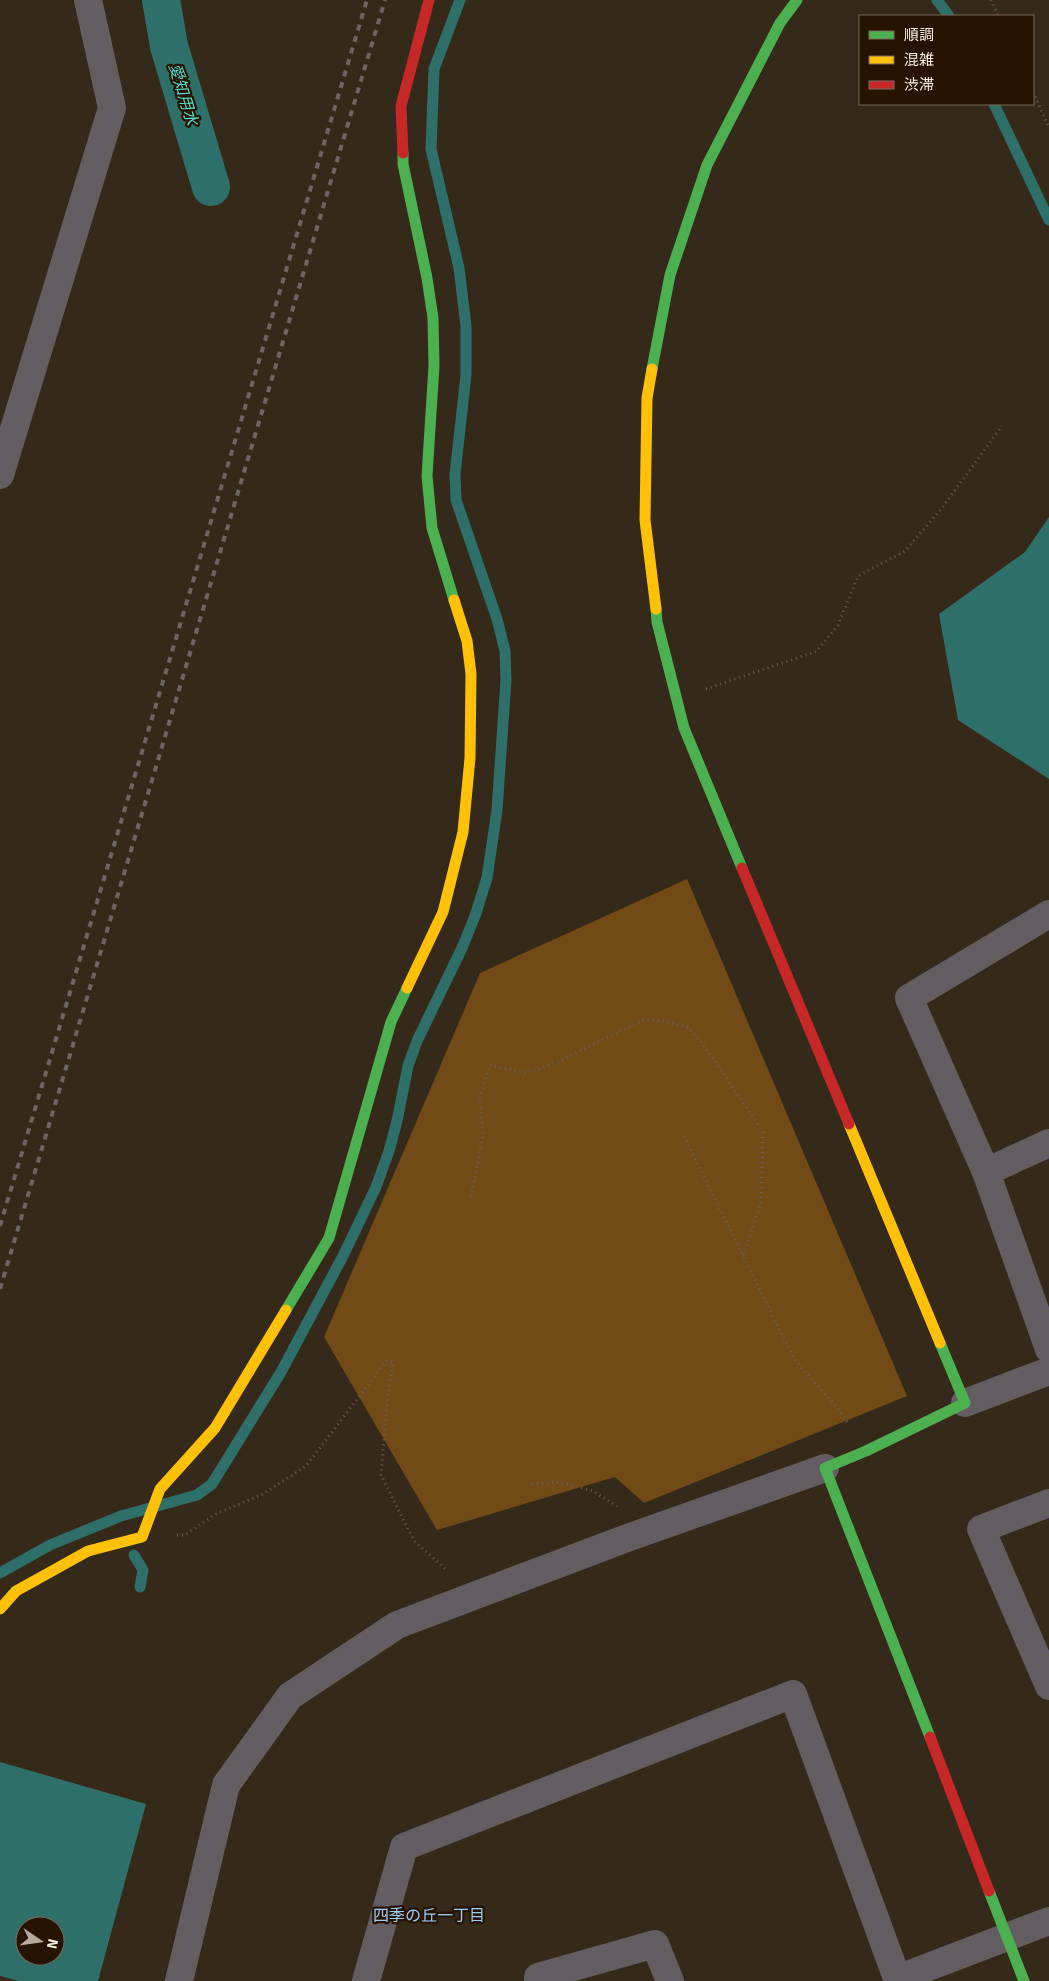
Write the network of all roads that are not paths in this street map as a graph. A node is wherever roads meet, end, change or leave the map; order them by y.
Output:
1 (88, 0) edge
2 (429, 0) edge
3 (797, 0) edge
4 (0, 475) edge
5 (1049, 914) edge
6 (1049, 1143) edge
7 (986, 1172) junction
8 (1049, 1349) edge
9 (1049, 1371) edge
10 (965, 1403) junction
11 (825, 1468) junction
12 (1049, 1503) edge
13 (0, 1610) edge
14 (1049, 1686) edge
15 (1049, 1921) edge
16 (1006, 1938) junction
17 (897, 1980) edge
18 (180, 1981) edge
19 (366, 1981) edge
20 (538, 1981) edge
21 (670, 1981) edge
22 (1024, 1981) edge

1 - 4 street
2 - 13 street
3 - 10 street
5 - 7 street
6 - 7 street
7 - 8 street
9 - 10 street
10 - 11 street
11 - 16 street
11 - 18 street
12 - 14 street
15 - 16 street
16 - 17 street
16 - 22 street
17 - 19 street
20 - 21 street

